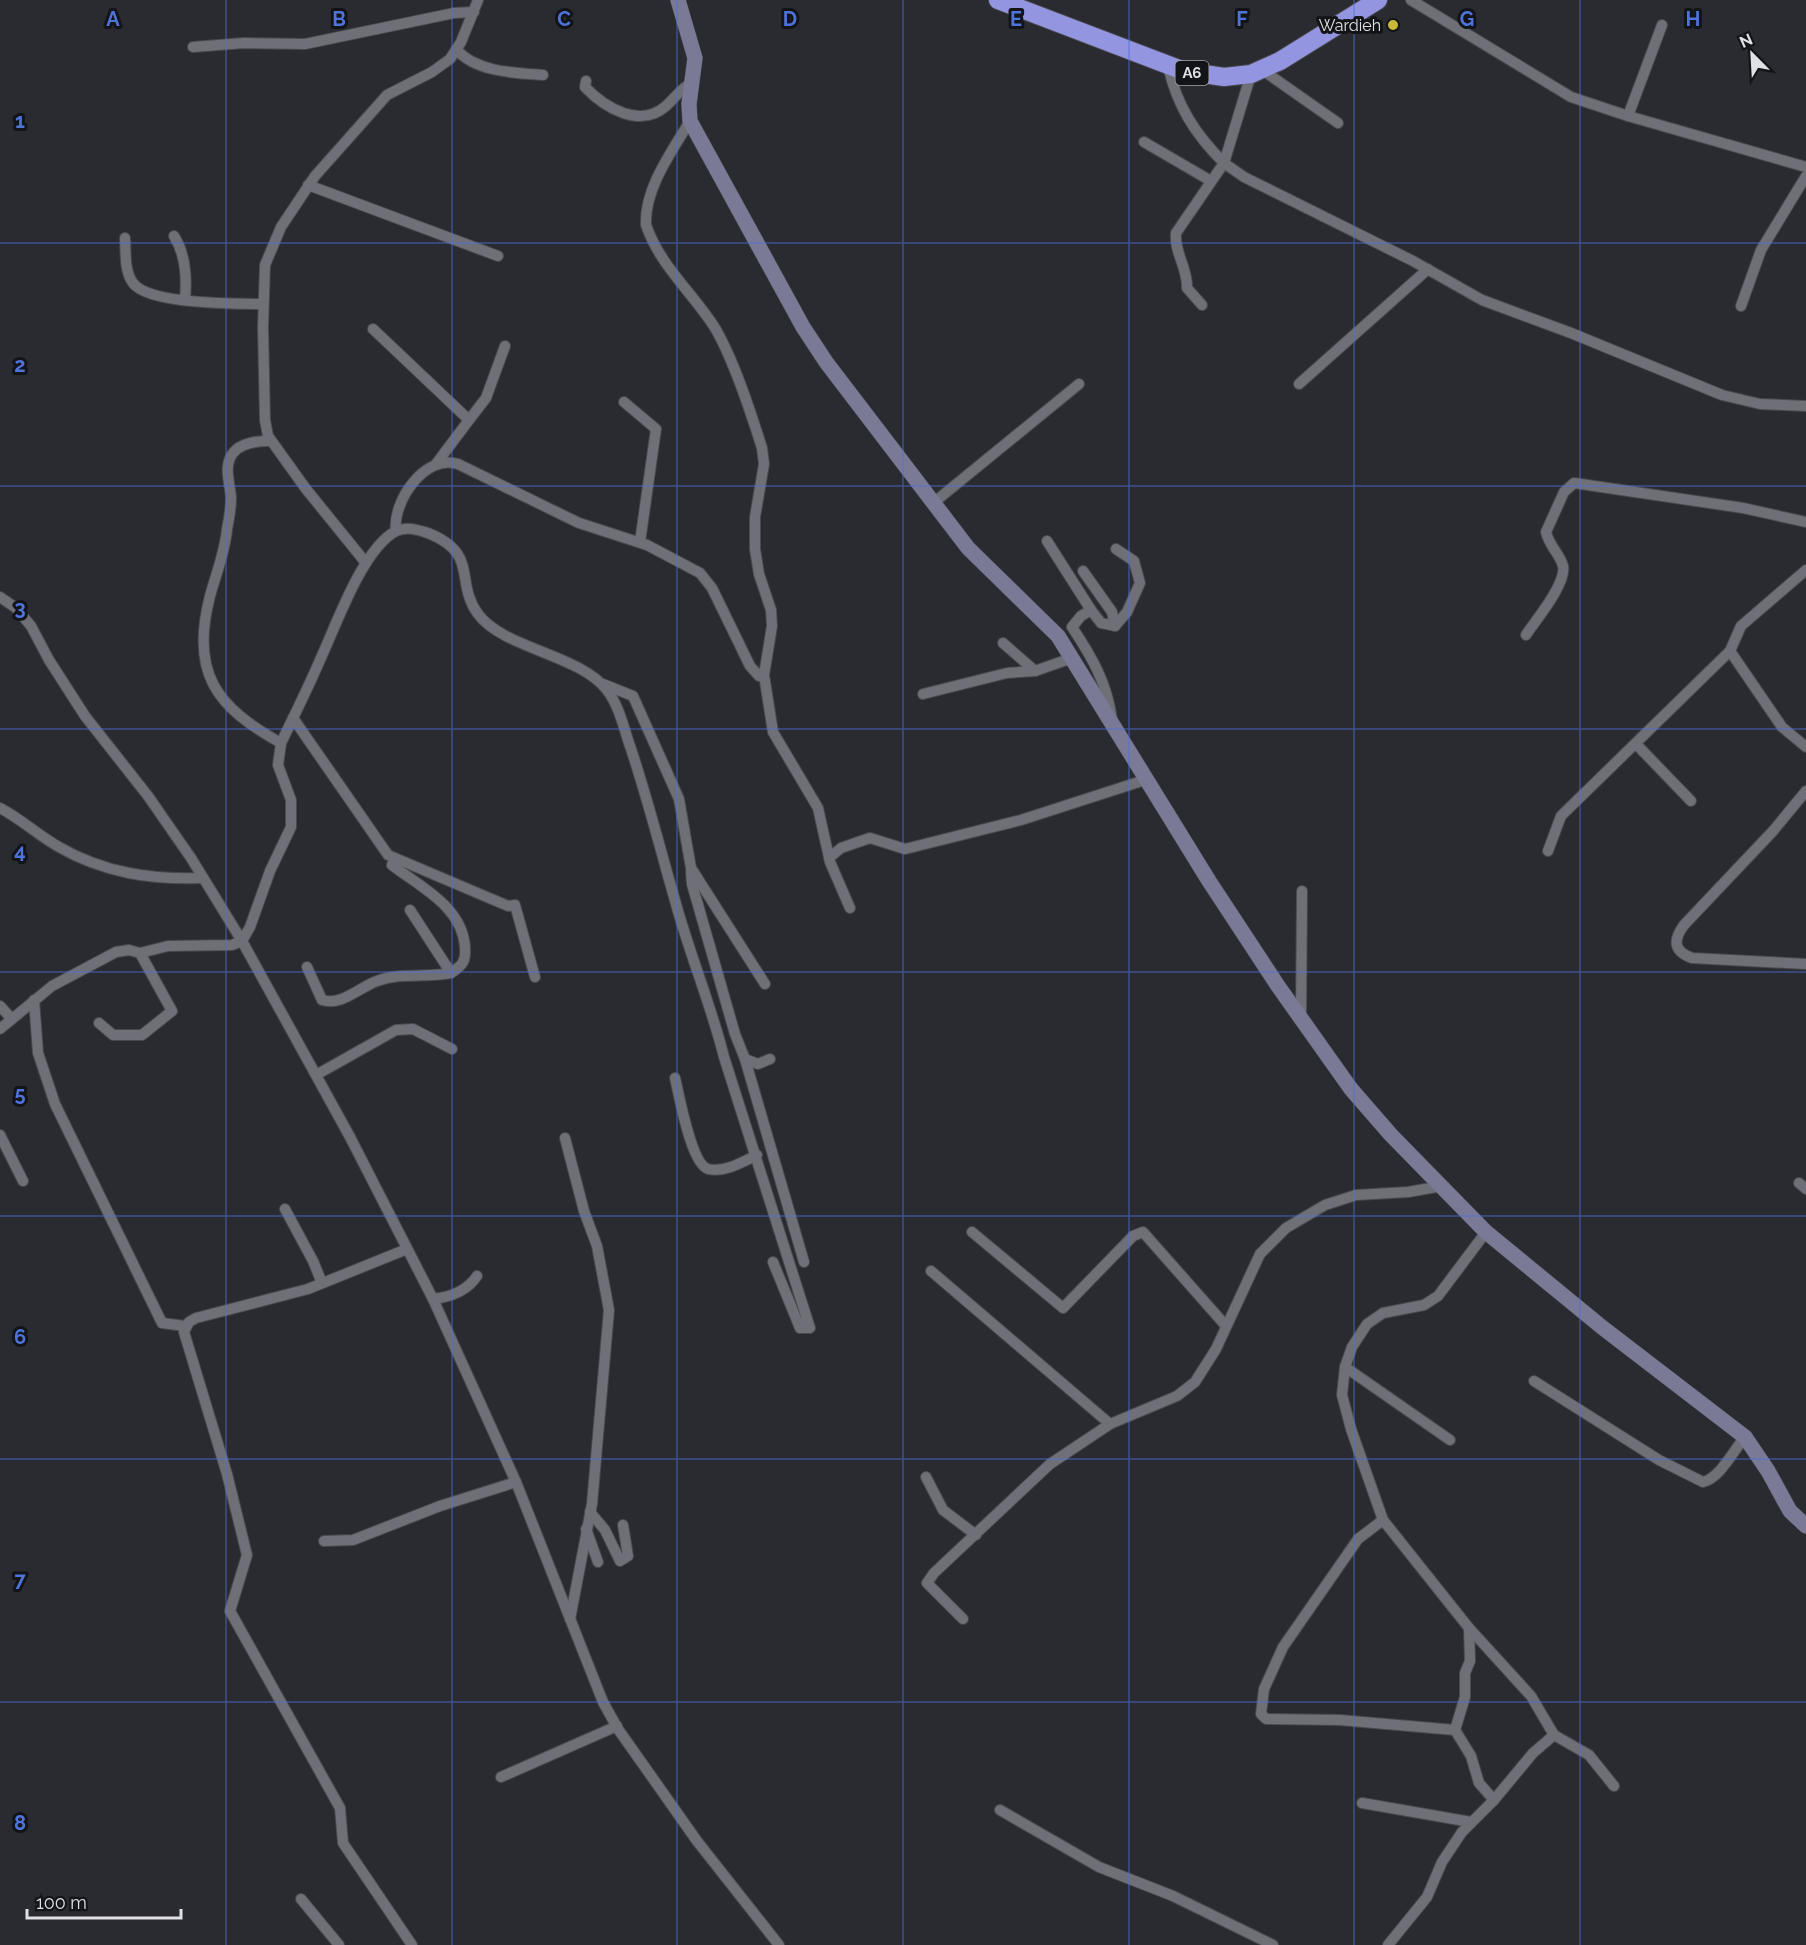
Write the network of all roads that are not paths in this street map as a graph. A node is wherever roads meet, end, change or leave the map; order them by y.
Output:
1 (478, 0) edge
2 (678, 0) edge
3 (998, 0) edge
4 (1378, 0) edge
5 (1411, 0) edge
6 (474, 12) junction
7 (1662, 25) dead end
8 (193, 47) dead end
9 (457, 50) junction
10 (1168, 66) junction
11 (1256, 72) junction
12 (543, 75) dead end
13 (586, 81) dead end
14 (693, 82) junction
15 (1628, 116) junction
16 (690, 121) junction
17 (1338, 123) dead end
18 (1144, 142) dead end
19 (1224, 164) junction
20 (1806, 167) edge
21 (1806, 176) edge
22 (1211, 181) junction
23 (308, 185) junction
24 (174, 236) dead end
25 (125, 238) dead end
26 (498, 256) dead end
27 (1428, 269) junction
28 (186, 299) junction
29 (263, 304) junction
30 (1202, 304) dead end
31 (1741, 306) dead end
32 (374, 328) dead end
33 (505, 346) dead end
34 (1079, 384) dead end
35 (1299, 384) dead end
36 (624, 402) dead end
37 (1806, 406) edge
38 (469, 420) junction
39 (270, 441) junction
40 (436, 464) junction
41 (933, 504) junction
42 (1806, 522) edge
43 (396, 531) junction
44 (1047, 541) dead end
45 (640, 542) junction
46 (1116, 549) dead end
47 (366, 563) junction
48 (1806, 570) edge
49 (1083, 571) dead end
50 (0, 597) edge
51 (1091, 610) junction
52 (1115, 626) junction
53 (1526, 635) dead end
54 (1003, 643) dead end
55 (1730, 651) junction
56 (1072, 658) junction
57 (1035, 671) junction
58 (764, 675) junction
59 (600, 682) junction
60 (923, 694) dead end
61 (293, 718) junction
62 (1112, 720) junction
63 (281, 743) junction
64 (1636, 744) junction
65 (1806, 747) edge
66 (1148, 779) junction
67 (1806, 791) edge
68 (1691, 801) dead end
69 (0, 808) edge
70 (1548, 851) dead end
71 (395, 858) junction
72 (829, 858) junction
73 (691, 868) junction
74 (203, 878) junction
75 (1302, 891) dead end
76 (850, 908) dead end
77 (410, 910) dead end
78 (242, 941) junction
79 (140, 953) junction
80 (1806, 964) edge
81 (307, 967) dead end
82 (451, 973) junction
83 (535, 977) dead end
84 (765, 984) dead end
85 (34, 1000) junction
86 (0, 1006) edge
87 (11, 1018) junction
88 (1301, 1018) junction
89 (99, 1023) dead end
90 (0, 1029) edge
91 (452, 1048) dead end
92 (745, 1059) junction
93 (770, 1059) dead end
94 (316, 1075) junction
95 (675, 1077) dead end
96 (0, 1135) edge
97 (565, 1138) dead end
98 (757, 1155) junction
99 (23, 1181) dead end
100 (1442, 1186) junction
101 (285, 1209) dead end
102 (972, 1232) dead end
103 (1486, 1232) junction
104 (407, 1249) junction
105 (773, 1262) dead end
106 (804, 1262) dead end
107 (931, 1271) dead end
108 (477, 1276) dead end
109 (322, 1283) junction
110 (433, 1299) junction
111 (185, 1326) junction
112 (1226, 1326) junction
113 (1345, 1367) junction
114 (1534, 1381) dead end
115 (1110, 1424) junction
116 (1745, 1437) junction
117 (1450, 1440) dead end
118 (926, 1477) dead end
119 (516, 1482) junction
120 (590, 1512) junction
121 (1383, 1520) junction
122 (623, 1525) dead end
123 (1806, 1526) edge
124 (586, 1529) junction
125 (976, 1535) junction
126 (324, 1541) dead end
127 (598, 1562) dead end
128 (570, 1619) junction
129 (963, 1619) dead end
130 (1469, 1628) junction
131 (617, 1726) junction
132 (1455, 1730) junction
133 (1554, 1735) junction
134 (501, 1777) dead end
135 (1614, 1786) dead end
136 (1494, 1800) junction
137 (1362, 1803) dead end
138 (1000, 1810) dead end
139 (1471, 1822) junction
140 (301, 1899) dead end
141 (339, 1945) edge
142 (412, 1945) edge
143 (779, 1945) edge
144 (1273, 1945) edge
145 (1389, 1945) edge

1 - 6 street
2 - 14 street
3 - 10 highway, A6
4 - 11 highway, A6
5 - 15 street
6 - 8 street
6 - 9 street
7 - 15 street
9 - 12 street
9 - 23 street
10 - 11 highway, A6
10 - 19 street
11 - 17 street
11 - 19 street
13 - 14 street
14 - 16 street
15 - 20 street
16 - 41 street
16 - 58 street
18 - 22 street
19 - 22 street
19 - 27 street
21 - 31 street
22 - 30 street
23 - 26 street
23 - 29 street
24 - 28 street
25 - 28 street
27 - 35 street
27 - 37 street
28 - 29 street
29 - 39 street
32 - 38 street
33 - 38 street
34 - 41 street
36 - 45 street
38 - 40 street
39 - 47 street
39 - 63 street
40 - 43 street
40 - 45 street
41 - 56 street
42 - 53 street
43 - 47 street
43 - 59 street
44 - 51 street
45 - 58 street
46 - 52 street
47 - 61 street
48 - 55 street
49 - 52 street
50 - 74 street
51 - 52 street
51 - 62 street
54 - 57 street
55 - 64 street
55 - 65 street
56 - 57 street
56 - 62 street
57 - 60 street
58 - 72 street
59 - 73 street
59 - 98 street
61 - 63 street
61 - 71 street
62 - 66 street
63 - 78 street
64 - 68 street
64 - 70 street
66 - 72 street
66 - 88 street
67 - 80 street
69 - 74 street
71 - 82 street
71 - 83 street
72 - 76 street
73 - 84 street
73 - 92 street
74 - 78 street
75 - 88 street
77 - 82 street
78 - 79 street
78 - 94 street
79 - 85 street
79 - 89 street
81 - 82 street
85 - 87 street
85 - 111 street
86 - 87 street
87 - 90 street
88 - 100 street
91 - 94 street
92 - 93 street
92 - 106 street
94 - 104 street
95 - 98 street
96 - 99 street
97 - 120 street
98 - 105 street
100 - 103 street
100 - 112 street
101 - 109 street
102 - 112 street
103 - 113 street
103 - 116 street
104 - 109 street
104 - 110 street
107 - 115 street
108 - 110 street
109 - 111 street
110 - 119 street
111 - 142 street
112 - 115 street
113 - 117 street
113 - 121 street
114 - 116 street
115 - 125 street
116 - 123 street
118 - 125 street
119 - 126 street
119 - 128 street
120 - 122 street
120 - 124 street
121 - 130 street
121 - 132 street
124 - 127 street
124 - 128 street
125 - 129 street
128 - 131 street
130 - 132 street
130 - 133 street
131 - 134 street
131 - 143 street
132 - 136 street
133 - 135 street
133 - 136 street
136 - 139 street
137 - 139 street
138 - 144 street
139 - 145 street
140 - 141 street

